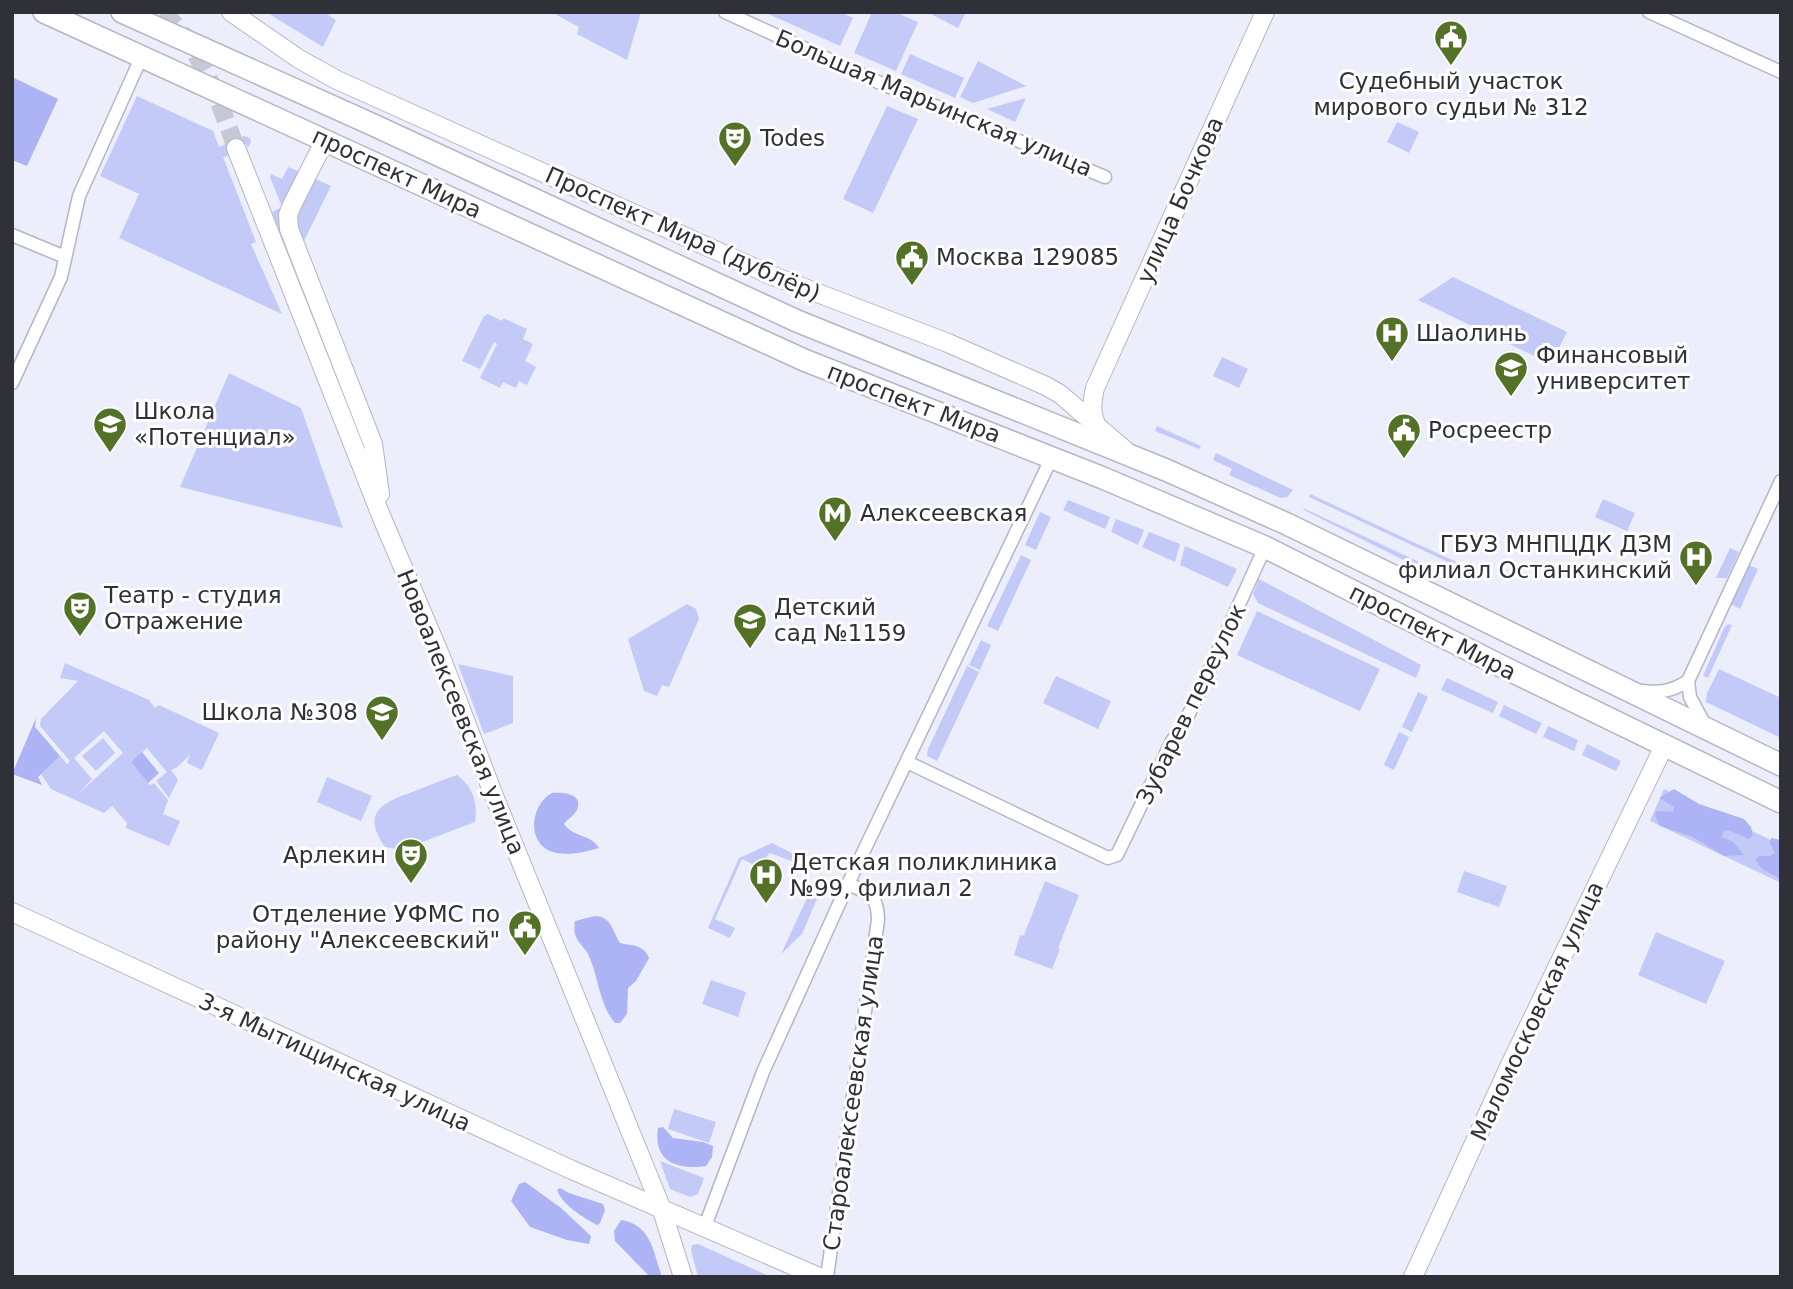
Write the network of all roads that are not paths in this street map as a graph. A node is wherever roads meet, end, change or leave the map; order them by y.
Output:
1 (44, 12) edge
2 (231, 12) edge
3 (725, 12) edge
4 (1265, 12) edge
5 (1649, 12) edge
6 (129, 13) edge
7 (141, 58) junction
8 (1781, 72) edge
9 (325, 140) junction
10 (236, 148) tunnel mouth
11 (1105, 177) dead end
12 (12, 235) edge
13 (65, 257) junction
14 (12, 383) edge
15 (1095, 388) junction
16 (1071, 403) junction
17 (1027, 414) junction
18 (1097, 426) junction
19 (1052, 457) junction
20 (1132, 457) junction
21 (1781, 481) edge
22 (382, 518) junction
23 (1265, 547) junction
24 (1688, 681) junction
25 (1615, 686) junction
26 (1710, 732) junction
27 (1664, 746) junction
28 (907, 762) junction
29 (1781, 765) edge
30 (1781, 802) edge
31 (849, 884) junction
32 (12, 912) edge
33 (661, 1207) junction
34 (705, 1226) junction
35 (683, 1277) edge
36 (819, 1277) edge
37 (827, 1277) edge
38 (1413, 1277) edge

1 - 7 main road, проспект Мира
2 - 16 street, Проспект Мира (дублёр)
3 - 11 street, Большая Марьинская улица
4 - 15 street, улица Бочкова
5 - 8 street
6 - 17 main road, проспект Мира
7 - 9 main road, проспект Мира
7 - 13 street
9 - 19 main road, проспект Мира
9 - 22 street
10 - 22 street, Новоалексеевская улица
12 - 13 street
13 - 14 street
15 - 16 street
15 - 18 street, улица Бочкова
16 - 17 street
16 - 18 street, Проспект Мира (дублёр)
17 - 20 main road, проспект Мира
18 - 20 street, Проспект Мира (дублёр)
19 - 23 main road, проспект Мира
19 - 28 street
20 - 25 main road, проспект Мира
21 - 24 street
22 - 33 street, Новоалексеевская улица
23 - 27 main road, проспект Мира
23 - 28 street, Зубарев переулок
24 - 25 street
24 - 26 street
25 - 26 main road, проспект Мира
26 - 29 main road, проспект Мира
27 - 30 main road, проспект Мира
27 - 38 street, Маломосковская улица
28 - 31 street
31 - 34 street
31 - 37 street, Староалексеевская улица
32 - 33 street, 3-я Мытищинская улица
33 - 34 street, 3-я Мытищинская улица
33 - 35 street, Новоалексеевская улица
34 - 36 street, 3-я Мытищинская улица

